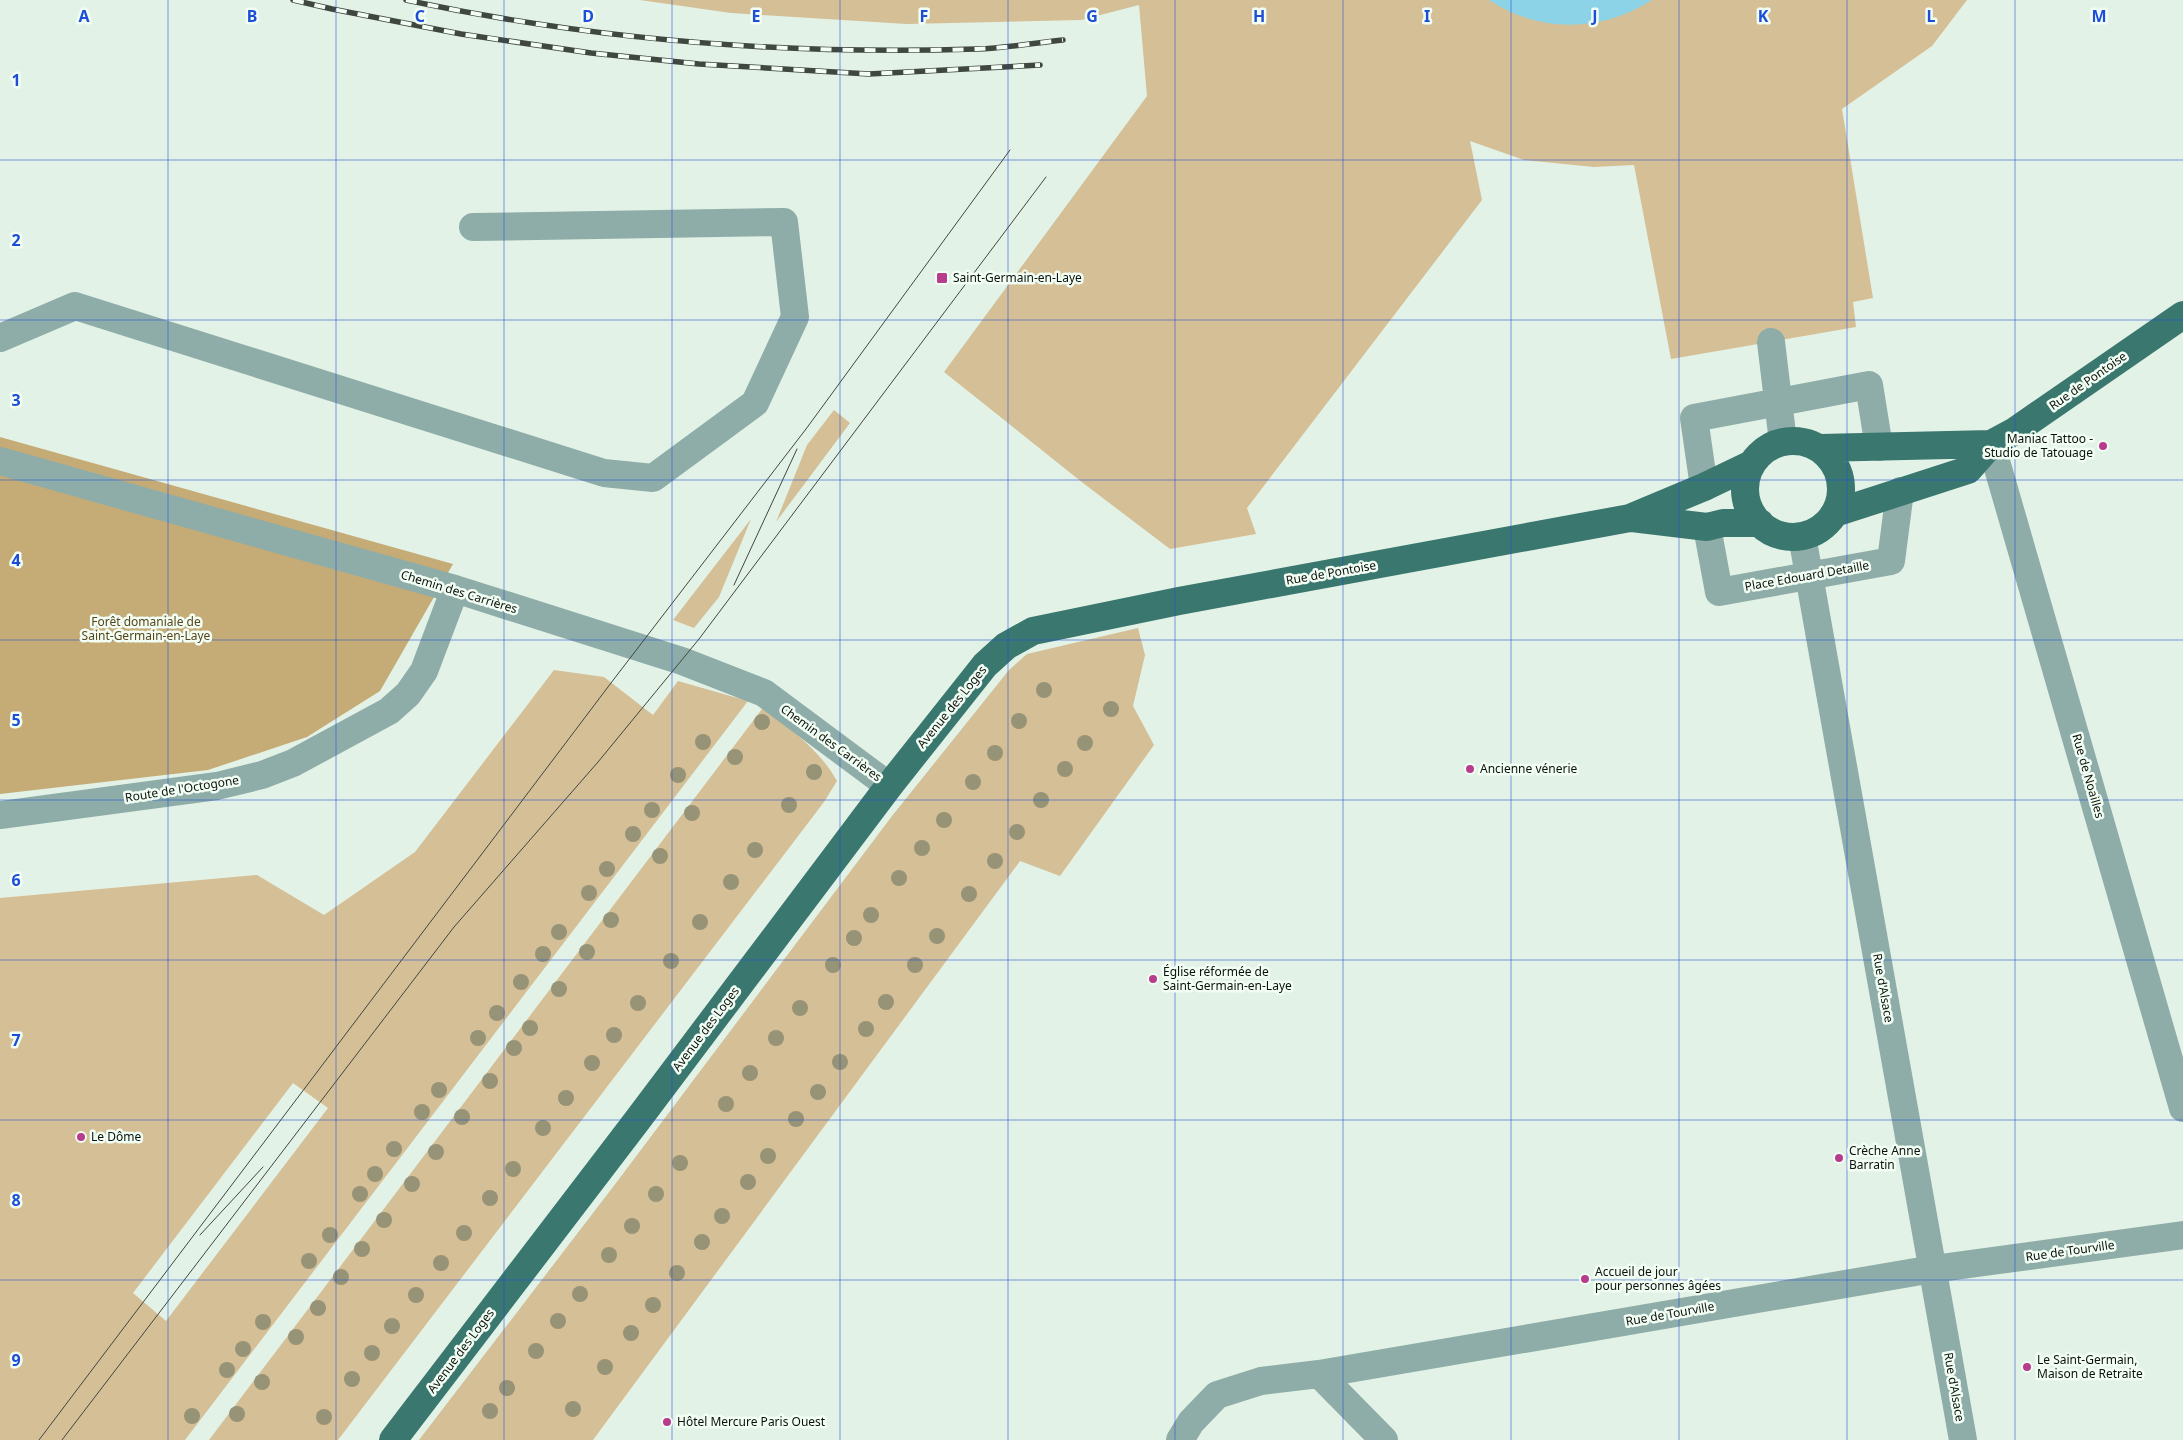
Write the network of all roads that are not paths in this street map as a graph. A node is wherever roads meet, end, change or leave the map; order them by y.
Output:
1 (472, 227) dead end
2 (2183, 315) edge
3 (0, 338) edge
4 (1770, 342) dead end
5 (1778, 402) junction
6 (1783, 442) junction
7 (1991, 444) junction
8 (1820, 448) junction
9 (1879, 448) junction
10 (0, 461) edge
11 (1752, 464) junction
12 (1704, 487) junction
13 (1900, 491) junction
14 (1835, 513) junction
15 (1630, 518) junction
16 (1760, 523) junction
17 (1706, 527) junction
18 (1802, 536) junction
19 (1809, 576) junction
20 (455, 589) junction
21 (1033, 631) joint
22 (890, 786) junction
23 (0, 815) edge
24 (2183, 1108) edge
25 (2183, 1235) edge
26 (1933, 1269) junction
27 (1319, 1374) junction
28 (393, 1440) edge
29 (1180, 1440) edge
30 (1384, 1440) edge
31 (1963, 1440) edge

1 - 3 street
2 - 7 main road, Rue de Pontoise
4 - 5 street
5 - 6 street
5 - 9 street
5 - 12 street
6 - 8 main road
6 - 11 main road
7 - 9 main road, Rue de Pontoise
7 - 13 main road, Rue de Pontoise
7 - 24 street, Rue de Noailles
8 - 9 main road, Rue de Pontoise
8 - 14 main road
10 - 20 street, Chemin des Carrières
11 - 12 main road, Rue de Pontoise
11 - 16 main road
12 - 15 main road, Rue de Pontoise
13 - 14 main road, Rue de Pontoise
13 - 19 street, Place Edouard Detaille
14 - 18 main road
15 - 17 main road, Rue de Pontoise
15 - 21 main road, Rue de Pontoise
16 - 17 main road, Rue de Pontoise
16 - 18 main road
17 - 19 street, Place Edouard Detaille
18 - 19 street, Rue d'Alsace
19 - 26 street, Rue d'Alsace
20 - 22 street, Chemin des Carrières
20 - 23 street, Route de l'Octogone
21 - 22 main road, Avenue des Loges
22 - 28 main road, Avenue des Loges
25 - 26 street, Rue de Tourville
26 - 27 street, Rue de Tourville
26 - 31 street, Rue d'Alsace
27 - 29 street, Rue de Tourville
27 - 30 street

